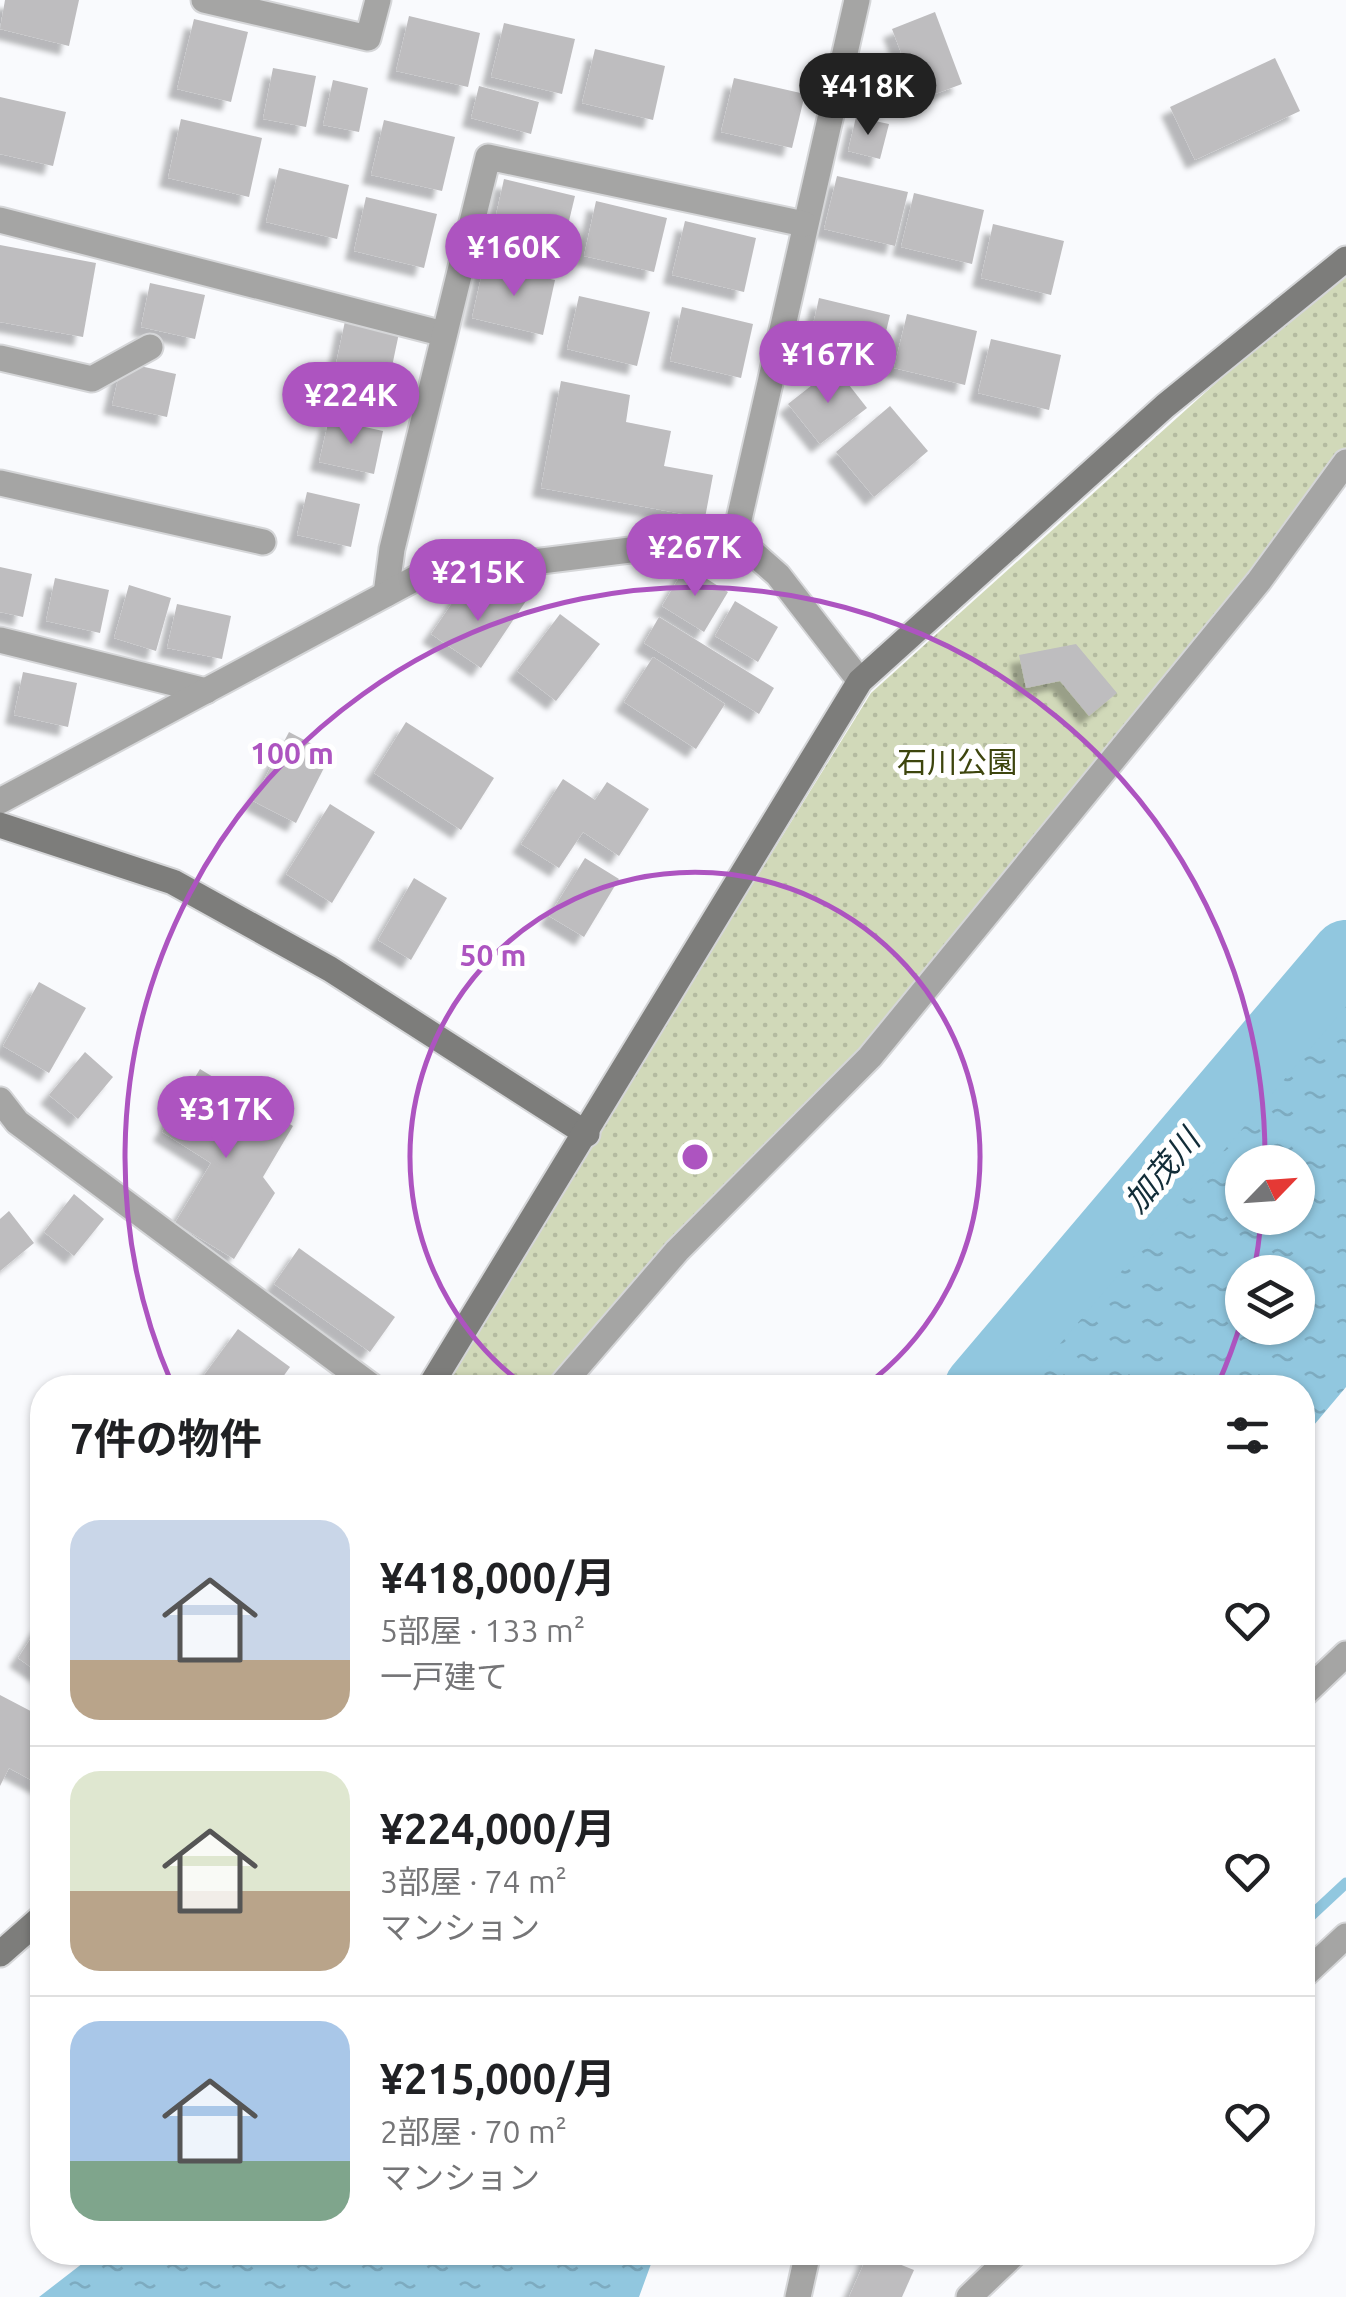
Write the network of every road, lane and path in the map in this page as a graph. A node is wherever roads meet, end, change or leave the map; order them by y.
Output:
1 (204, 0) edge
2 (378, 0) edge
3 (857, 0) edge
4 (0, 220) edge
5 (804, 224) junction
6 (1346, 259) edge
7 (444, 334) junction
8 (150, 347) dead end
9 (0, 358) edge
10 (1346, 462) edge
11 (0, 483) edge
12 (734, 537) junction
13 (263, 542) dead end
14 (386, 594) junction
15 (0, 640) edge
16 (860, 681) junction
17 (206, 691) junction
18 (0, 801) edge
19 (0, 826) edge
20 (0, 1100) edge
21 (588, 1134) junction
22 (357, 1375) edge
23 (437, 1375) edge
24 (570, 1375) edge
25 (1346, 1654) edge
26 (1315, 1684) edge
27 (30, 1928) edge
28 (1346, 1936) edge
29 (0, 1954) edge
30 (1315, 1966) edge
31 (805, 2265) edge
32 (1002, 2265) edge
33 (798, 2297) edge
34 (969, 2297) edge

1 - 2 street
3 - 5 street
4 - 7 street
5 - 7 street
5 - 12 street
6 - 16 street
7 - 14 street
8 - 9 street
10 - 24 street
11 - 13 street
12 - 14 street
12 - 16 street
14 - 17 street
15 - 17 street
16 - 21 street
17 - 18 street
19 - 21 street
20 - 22 street
21 - 23 street
25 - 26 street
27 - 29 street
28 - 30 street
31 - 33 street
32 - 34 street

